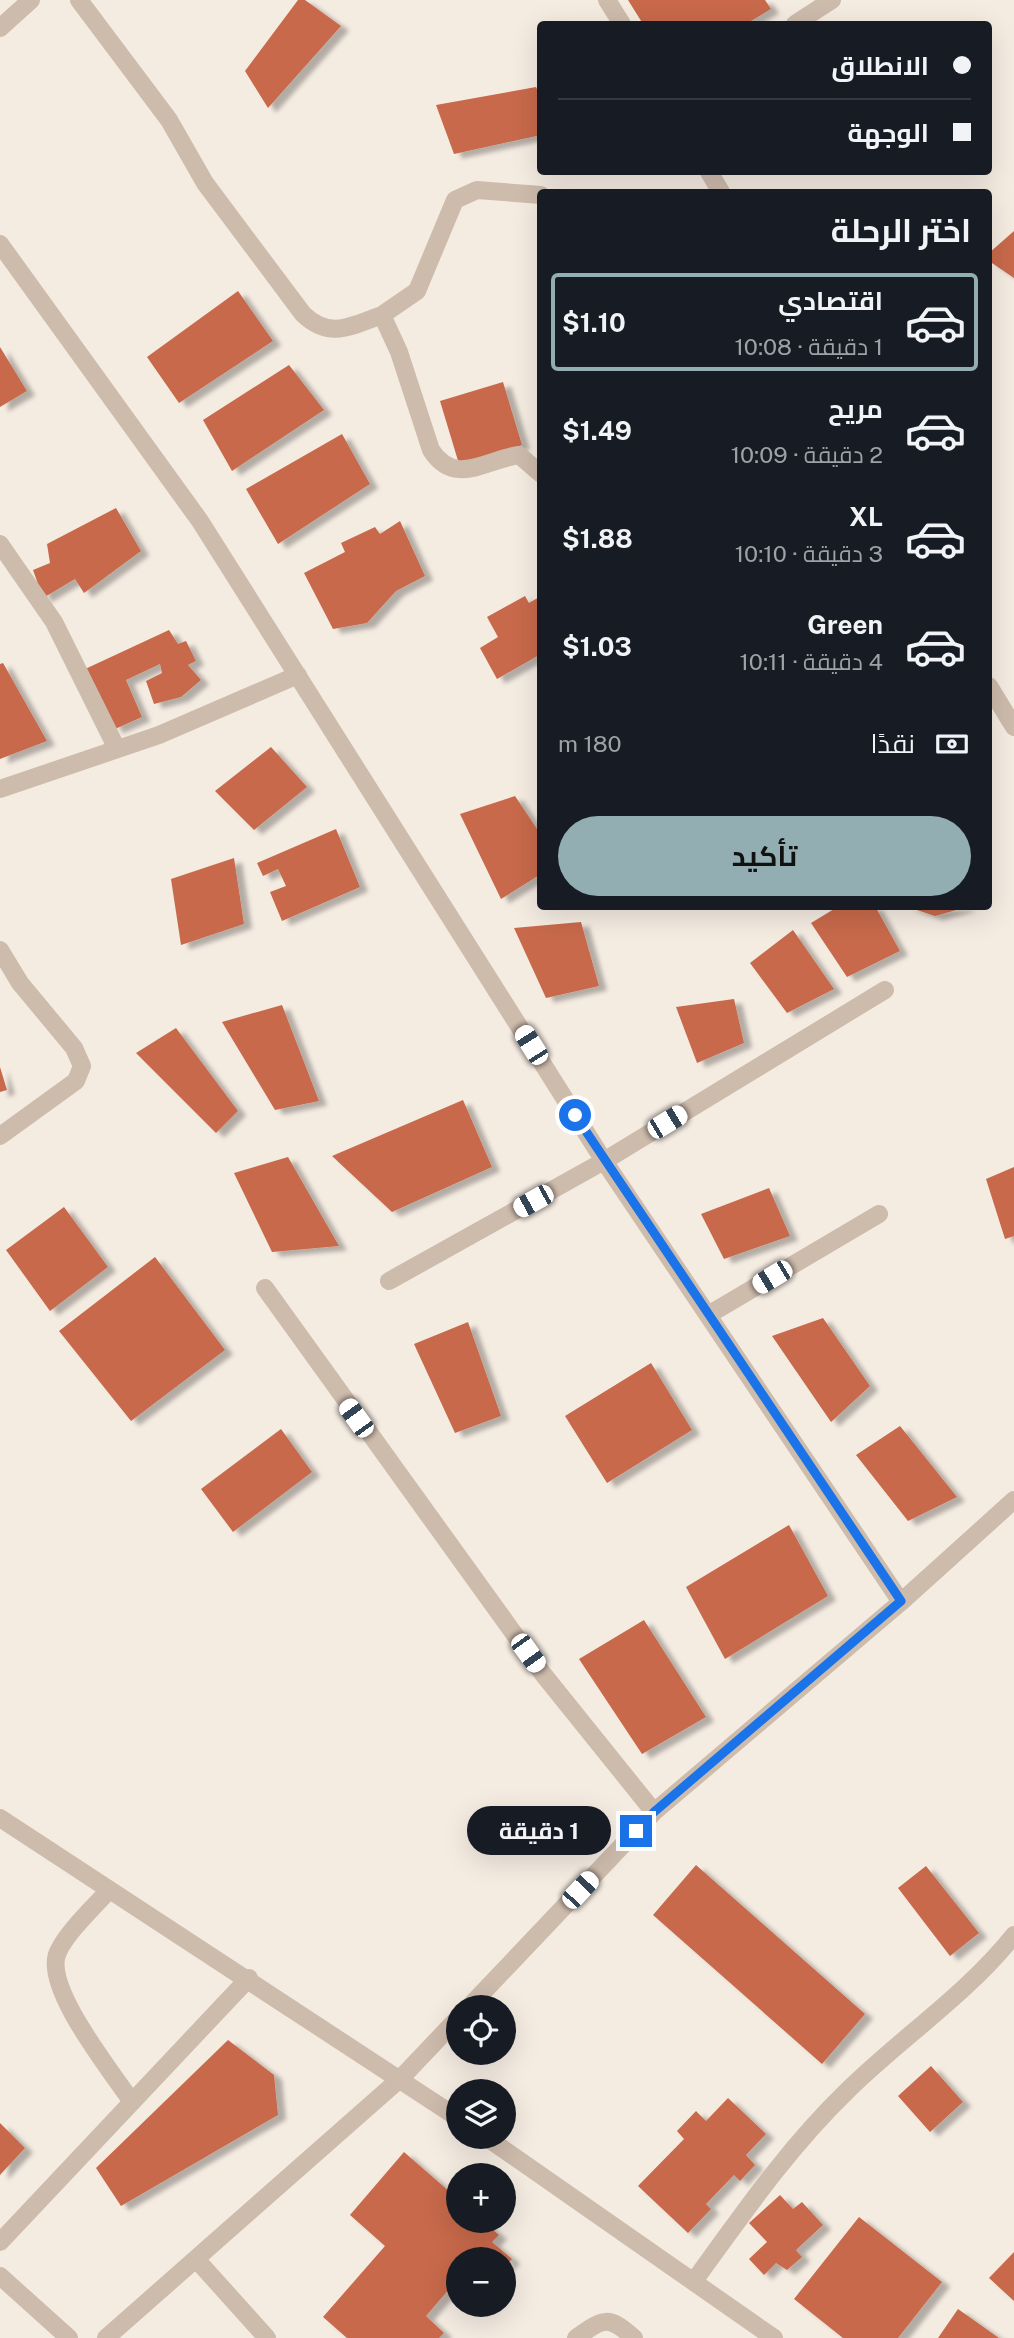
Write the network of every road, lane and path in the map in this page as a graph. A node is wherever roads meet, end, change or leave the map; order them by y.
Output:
1 (31, 0) edge
2 (79, 0) edge
3 (607, 0) edge
4 (832, 0) edge
5 (620, 21) edge
6 (800, 21) edge
7 (0, 28) edge
8 (537, 195) edge
9 (0, 244) edge
10 (382, 315) junction
11 (537, 471) edge
12 (0, 544) edge
13 (298, 675) junction
14 (992, 691) edge
15 (1014, 727) edge
16 (117, 749) junction
17 (0, 789) edge
18 (0, 950) edge
19 (885, 990) dead end
20 (0, 1136) edge
21 (604, 1161) junction
22 (879, 1214) dead end
23 (389, 1281) dead end
24 (265, 1288) dead end
25 (708, 1315) junction
26 (1014, 1500) edge
27 (901, 1601) junction
28 (654, 1812) junction
29 (0, 1818) edge
30 (108, 1889) junction
31 (1014, 1935) edge
32 (249, 1978) junction
33 (480, 1995) edge
34 (446, 2031) edge
35 (401, 2078) junction
36 (132, 2102) junction
37 (446, 2110) edge
38 (503, 2149) edge
39 (0, 2242) edge
40 (196, 2259) junction
41 (0, 2276) edge
42 (694, 2281) junction
43 (69, 2338) edge
44 (106, 2338) edge
45 (267, 2338) edge
46 (576, 2338) edge
47 (634, 2338) edge
48 (774, 2338) edge

1 - 7 street
2 - 10 street
3 - 5 street
4 - 6 street
8 - 10 street
9 - 13 street
10 - 11 street
12 - 16 street
13 - 16 street
13 - 21 street
14 - 15 street
16 - 17 street
18 - 20 street
19 - 21 street
21 - 23 street
21 - 25 street
22 - 25 street
24 - 28 street
25 - 27 street
26 - 27 street
27 - 28 street
28 - 33 street
29 - 30 street
30 - 32 street
30 - 36 street
31 - 42 street
32 - 35 street
32 - 36 street
34 - 35 street
35 - 37 street
35 - 40 street
36 - 39 street
38 - 42 street
40 - 44 street
40 - 45 street
41 - 43 street
42 - 48 street
46 - 47 street

